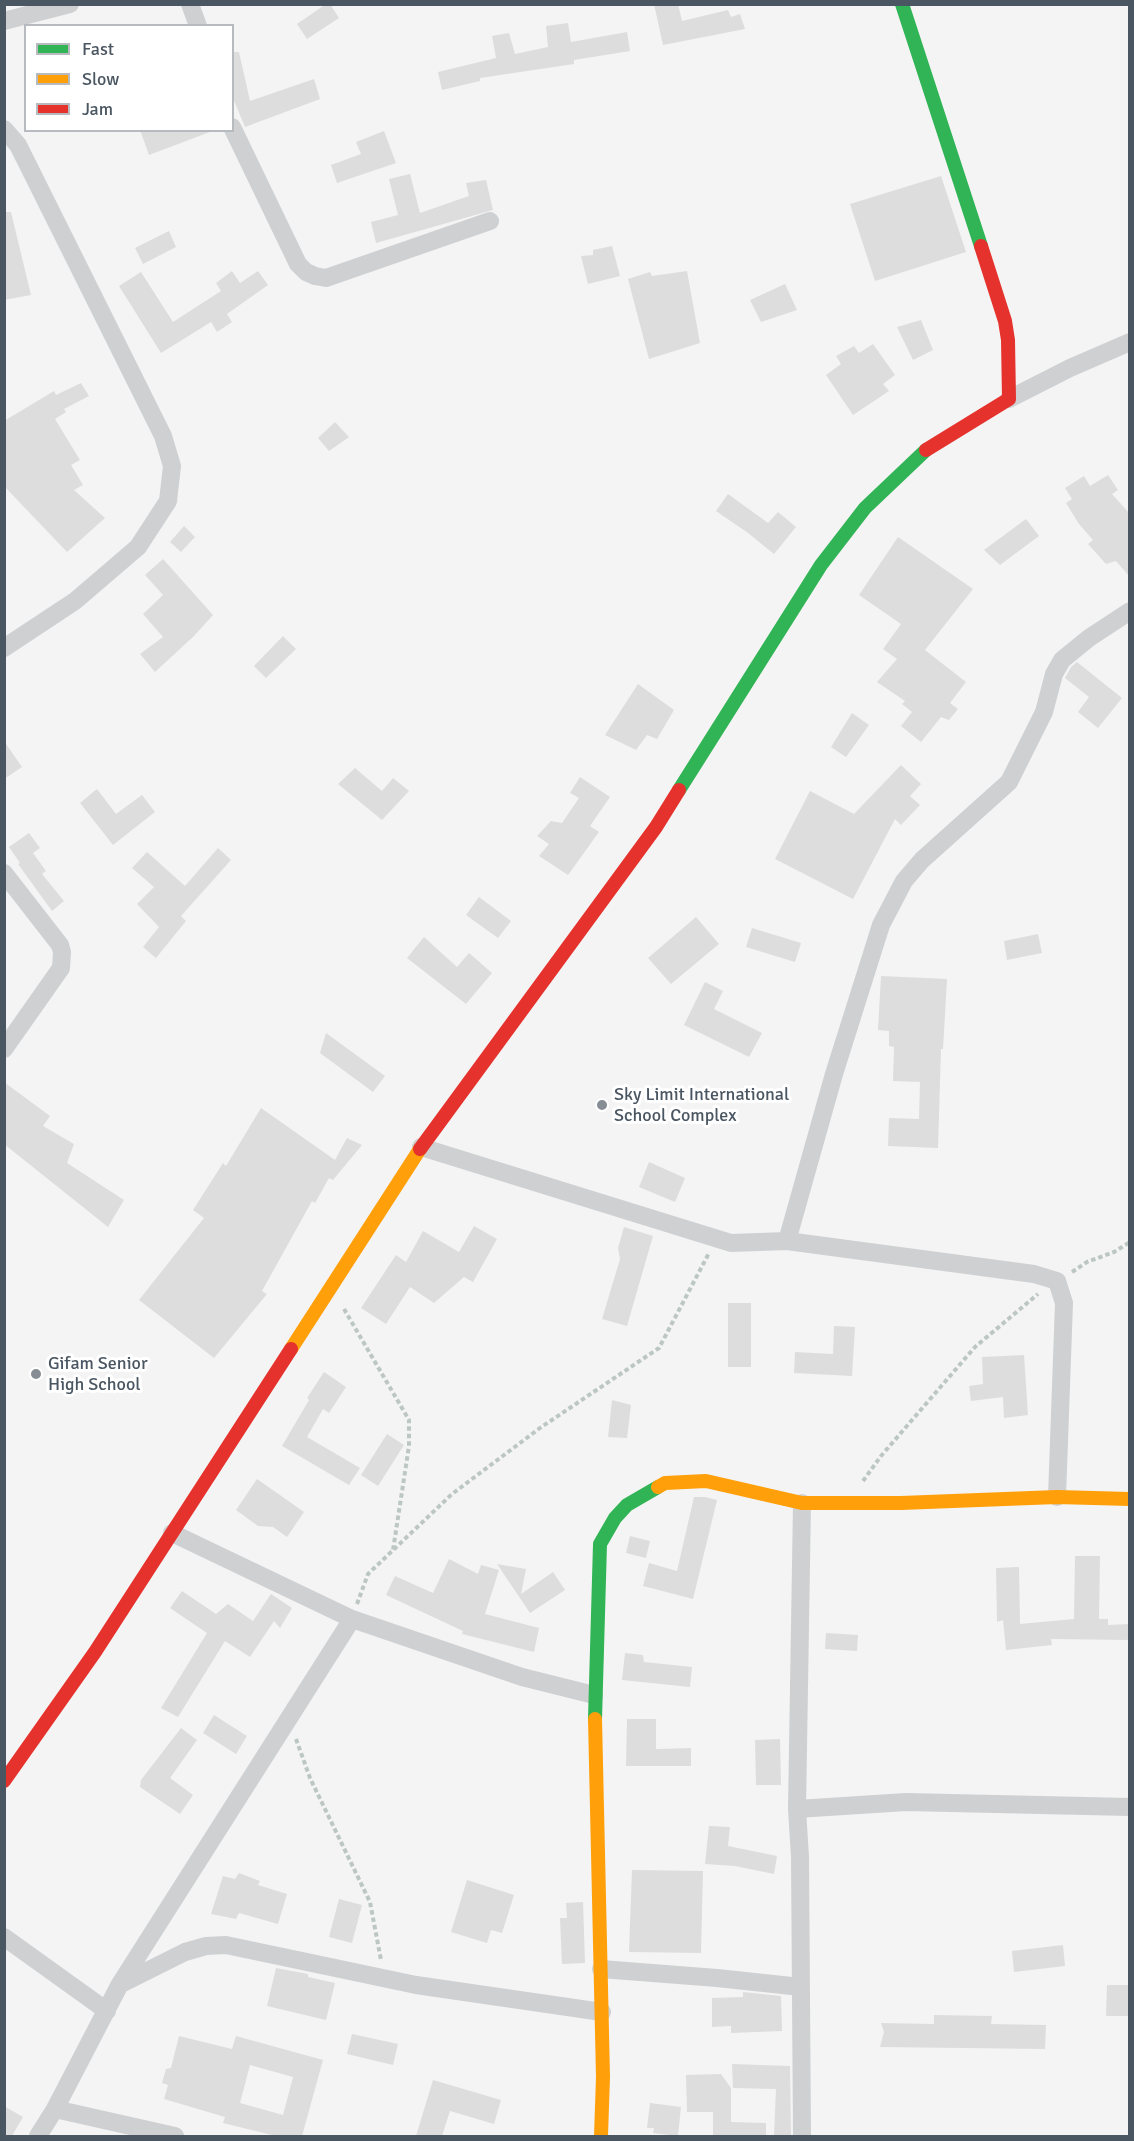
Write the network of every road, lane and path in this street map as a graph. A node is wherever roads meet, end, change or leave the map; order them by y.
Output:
1 (70, 4) edge
2 (190, 4) edge
3 (902, 4) edge
4 (4, 21) edge
5 (197, 24) edge
6 (4, 129) edge
7 (234, 131) edge
8 (490, 221) dead end
9 (1130, 342) edge
10 (1009, 399) junction
11 (1130, 610) edge
12 (4, 648) edge
13 (4, 873) edge
14 (4, 1049) edge
15 (422, 1147) junction
16 (717, 1239) junction
17 (787, 1241) junction
18 (1130, 1242) edge
19 (334, 1281) junction
20 (1057, 1281) junction
21 (1057, 1497) junction
22 (1130, 1499) edge
23 (802, 1503) junction
24 (847, 1503) junction
25 (172, 1533) junction
26 (393, 1550) junction
27 (352, 1618) junction
28 (594, 1695) junction
29 (288, 1719) junction
30 (4, 1781) edge
31 (1130, 1807) edge
32 (797, 1809) junction
33 (4, 1937) edge
34 (601, 1969) junction
35 (384, 1979) junction
36 (120, 1984) junction
37 (801, 1987) junction
38 (107, 2011) junction
39 (602, 2012) junction
40 (55, 2109) junction
41 (38, 2136) edge
42 (175, 2136) edge
43 (601, 2136) edge
44 (802, 2136) edge

1 - 4 street
2 - 5 street
3 - 10 street
6 - 12 street
7 - 8 street
9 - 10 street
10 - 15 street
11 - 17 street
13 - 14 street
15 - 16 street
15 - 19 street
16 - 17 street
16 - 26 path
17 - 20 street
18 - 20 path
19 - 25 street
19 - 26 path
20 - 21 street
20 - 24 path
21 - 22 street
21 - 24 street
23 - 24 street
23 - 28 street
23 - 32 street
25 - 27 street
25 - 30 street
26 - 27 path
27 - 28 street
27 - 29 street
28 - 34 street
29 - 35 path
29 - 36 street
31 - 32 street
32 - 37 street
33 - 38 street
34 - 37 street
34 - 39 street
35 - 36 street
35 - 39 street
36 - 38 street
37 - 44 street
38 - 40 street
39 - 43 street
40 - 41 street
40 - 42 street

